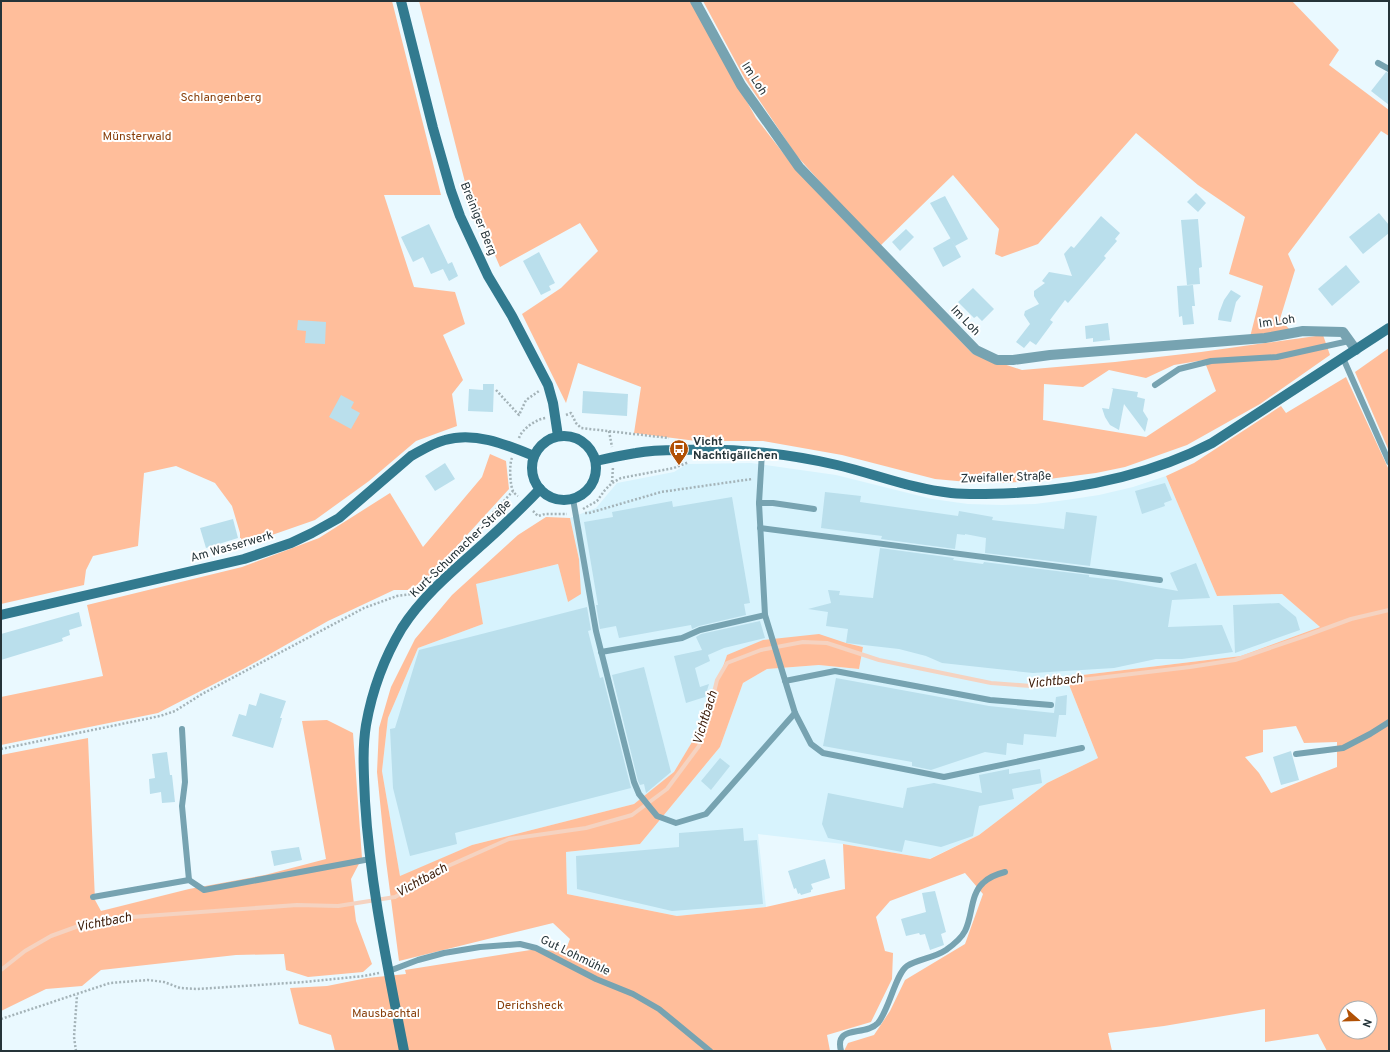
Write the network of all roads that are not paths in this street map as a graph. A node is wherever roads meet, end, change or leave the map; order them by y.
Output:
1 (401, 1) edge
2 (695, 1) edge
3 (1378, 63) dead end
4 (1389, 69) edge
5 (1389, 328) edge
6 (1349, 341) junction
7 (1356, 350) junction
8 (1343, 358) junction
9 (1155, 384) dead end
10 (558, 436) junction
11 (762, 452) junction
12 (534, 456) junction
13 (596, 461) junction
14 (1389, 462) edge
15 (540, 489) junction
16 (573, 499) junction
17 (759, 503) junction
18 (814, 509) dead end
19 (760, 528) junction
20 (1160, 580) dead end
21 (765, 615) junction
22 (1, 616) edge
23 (601, 652) junction
24 (785, 681) junction
25 (1050, 704) dead end
26 (795, 713) junction
27 (1389, 722) edge
28 (182, 729) dead end
29 (1082, 748) dead end
30 (1296, 754) dead end
31 (370, 859) junction
32 (1005, 872) dead end
33 (189, 880) junction
34 (92, 897) dead end
35 (389, 971) junction
36 (404, 1051) edge
37 (710, 1051) edge
38 (841, 1051) edge

1 - 10 main road, Breiniger Berg
2 - 6 street, Im Loh
3 - 4 lane
5 - 7 main road, Zweifaller Straße
6 - 7 street, Im Loh
6 - 9 lane
7 - 8 main road, Zweifaller Straße
8 - 11 main road, Zweifaller Straße
8 - 14 lane
10 - 12 main road
10 - 13 main road
11 - 13 main road, Zweifaller Straße
11 - 17 lane
12 - 15 main road
12 - 22 main road, Am Wasserwerk
13 - 16 main road
15 - 16 main road
15 - 31 main road, Kurt-Schumacher-Straße
16 - 23 lane
17 - 18 lane
17 - 19 lane
19 - 20 lane
19 - 21 lane
21 - 23 lane
21 - 24 lane
23 - 26 lane
24 - 25 lane
24 - 26 lane
26 - 29 lane
27 - 30 lane
28 - 33 lane
31 - 33 lane
31 - 35 main road, Kurt-Schumacher-Straße
32 - 38 lane
33 - 34 lane
35 - 36 main road, Kurt-Schumacher-Straße
35 - 37 lane, Gut Lohmühle

